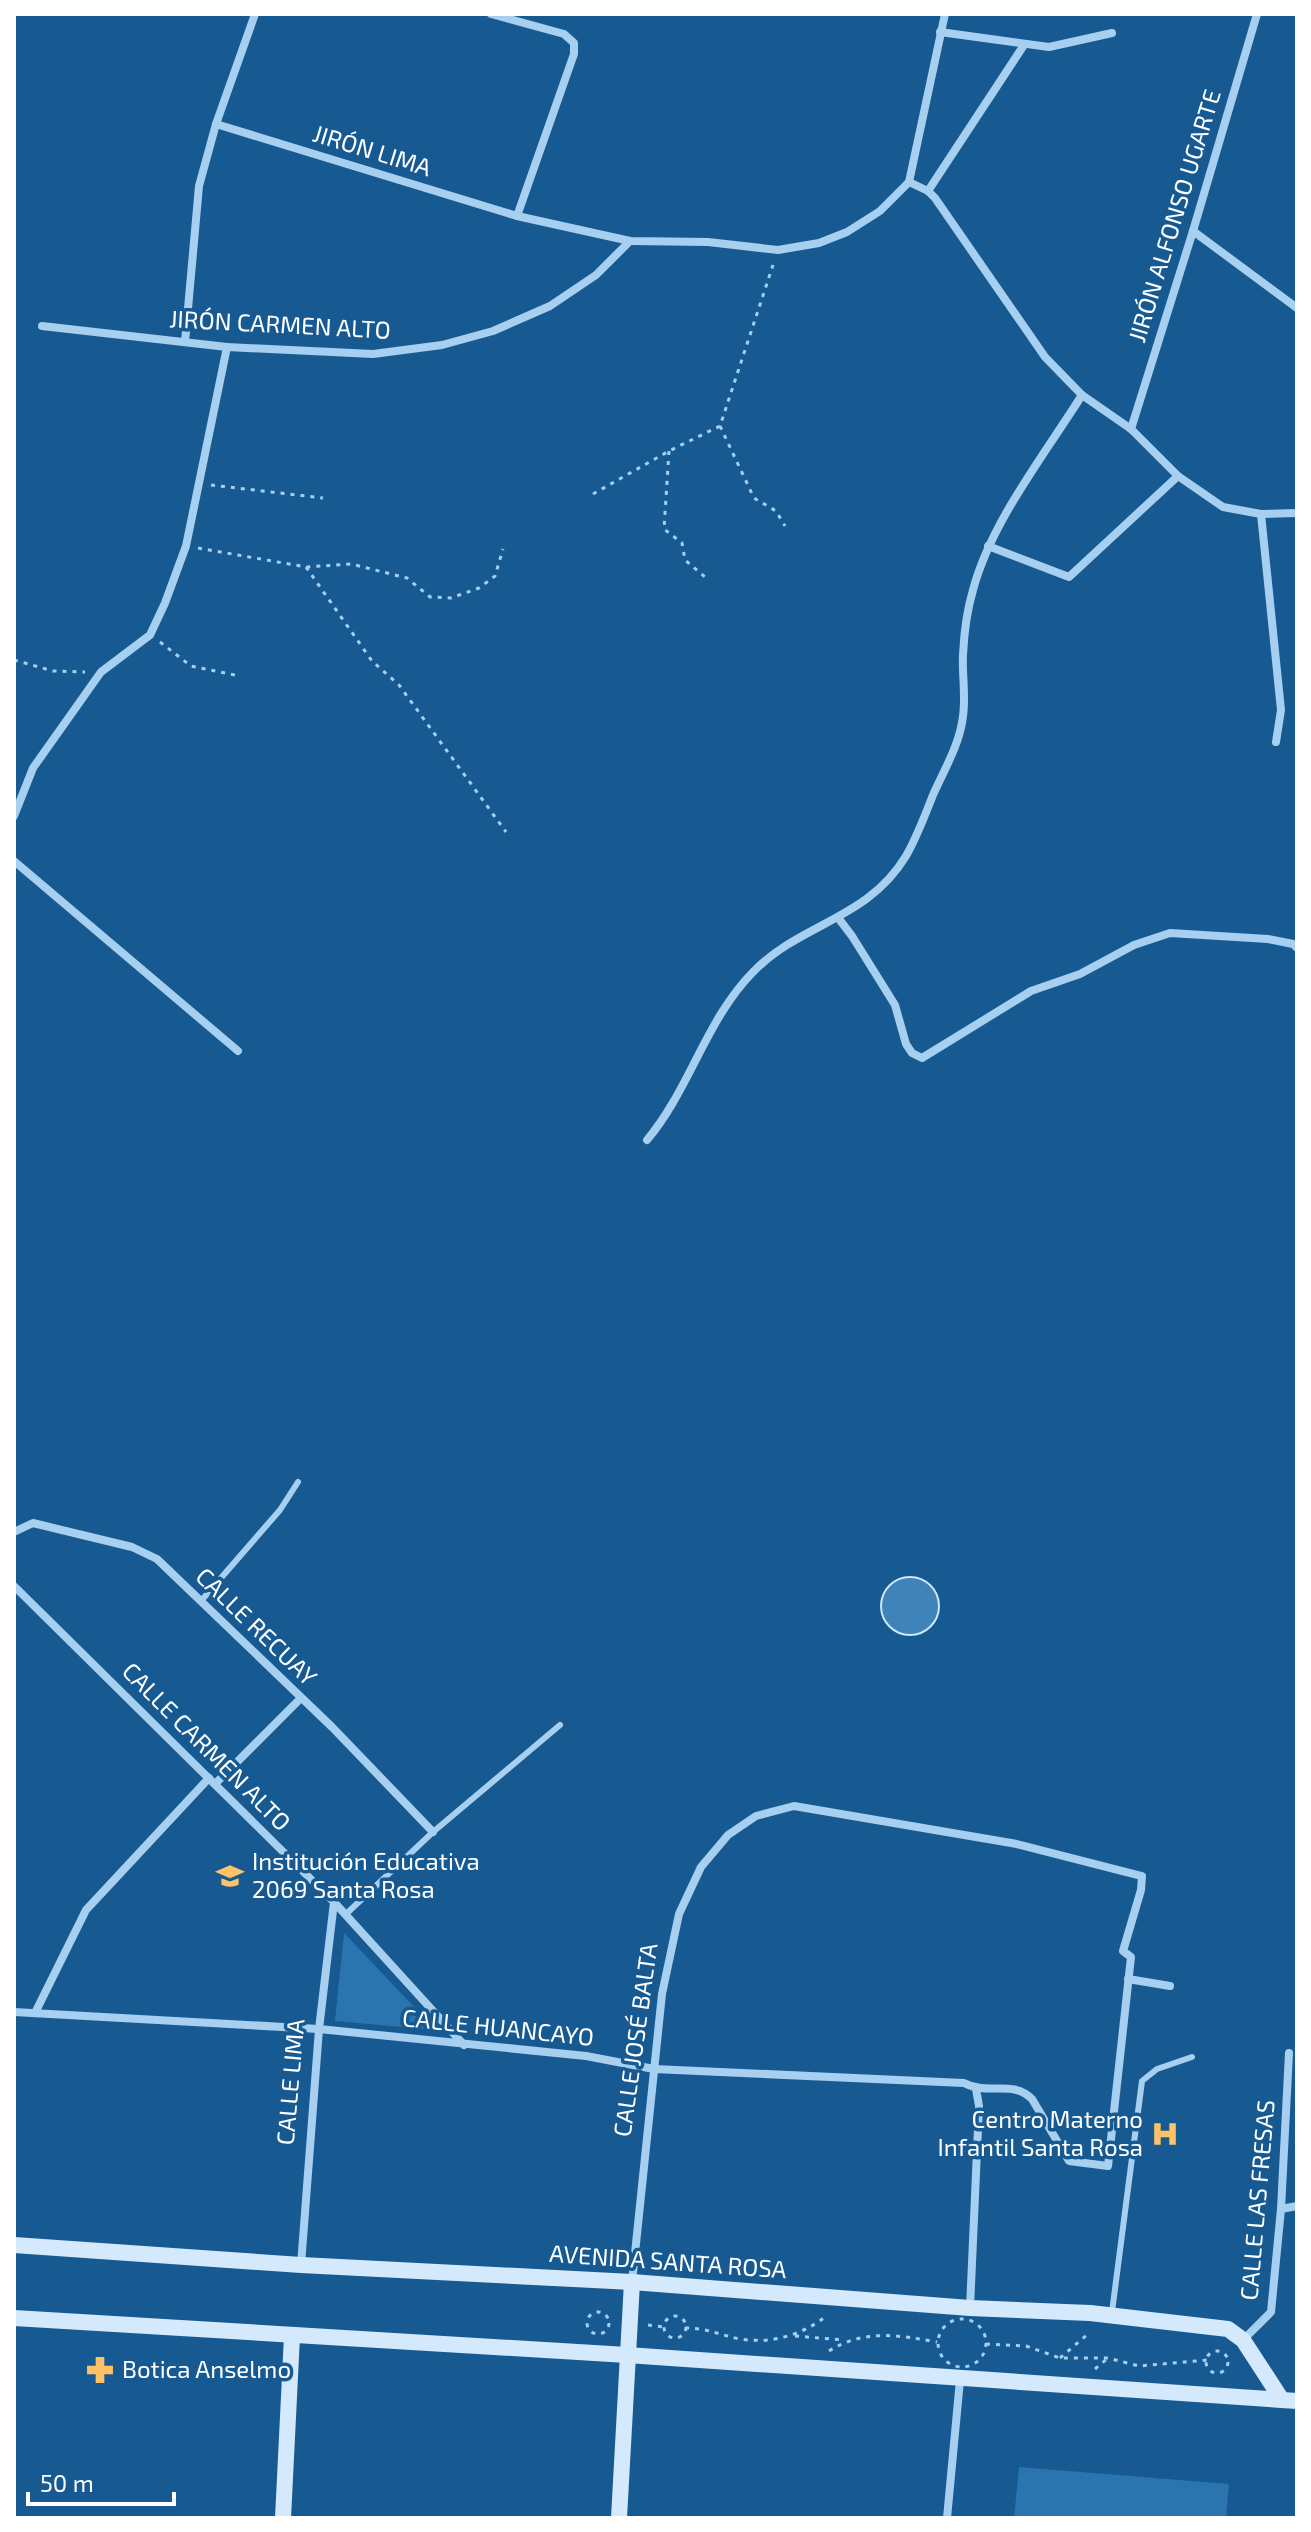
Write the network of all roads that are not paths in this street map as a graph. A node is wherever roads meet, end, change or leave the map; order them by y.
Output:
1 (255, 14) edge
2 (491, 14) edge
3 (945, 14) edge
4 (1257, 14) edge
5 (940, 32) junction
6 (1112, 33) dead end
7 (1024, 45) junction
8 (216, 124) junction
9 (909, 182) junction
10 (928, 191) junction
11 (517, 216) junction
12 (1193, 231) junction
13 (630, 241) junction
14 (1297, 308) edge
15 (42, 326) dead end
16 (185, 342) junction
17 (227, 347) junction
18 (1082, 395) junction
19 (1131, 429) junction
20 (1178, 476) junction
21 (1297, 513) edge
22 (1261, 514) junction
23 (988, 546) junction
24 (1276, 742) dead end
25 (14, 816) edge
26 (14, 861) edge
27 (839, 919) junction
28 (1297, 948) edge
29 (238, 1051) dead end
30 (647, 1140) dead end
31 (298, 1482) dead end
32 (14, 1532) edge
33 (14, 1586) edge
34 (201, 1601) junction
35 (301, 1698) junction
36 (560, 1725) dead end
37 (212, 1781) junction
38 (433, 1832) junction
39 (334, 1902) junction
40 (345, 1915) junction
41 (1128, 1979) junction
42 (1170, 1986) dead end
43 (14, 2012) edge
44 (35, 2013) junction
45 (319, 2029) junction
46 (464, 2045) junction
47 (1289, 2053) dead end
48 (1192, 2057) dead end
49 (654, 2069) junction
50 (976, 2089) junction
51 (1297, 2206) edge
52 (1281, 2209) junction
53 (14, 2245) edge
54 (301, 2265) junction
55 (632, 2282) junction
56 (970, 2308) junction
57 (1111, 2316) junction
58 (14, 2318) edge
59 (292, 2336) junction
60 (1243, 2340) junction
61 (627, 2355) junction
62 (960, 2380) junction
63 (1290, 2400) edge
64 (283, 2518) edge
65 (619, 2518) edge
66 (947, 2518) edge

1 - 8 street
2 - 11 street
3 - 5 street
4 - 12 street, JIRÓN ALFONSO UGARTE
5 - 7 street
5 - 9 street
6 - 7 street
7 - 10 street
8 - 11 street, JIRÓN LIMA
8 - 16 street
9 - 10 street
9 - 13 street, JIRÓN LIMA
10 - 18 street
11 - 13 street, JIRÓN LIMA
12 - 14 street
12 - 19 street, JIRÓN ALFONSO UGARTE
13 - 17 street, JIRÓN CARMEN ALTO
15 - 16 street, JIRÓN CARMEN ALTO
16 - 17 street, JIRÓN CARMEN ALTO
17 - 25 street
18 - 19 street
18 - 23 street
19 - 20 street
20 - 22 street
20 - 23 street
21 - 22 street
22 - 24 street
23 - 27 street
26 - 29 street
27 - 28 street
27 - 30 street
31 - 34 lane
32 - 34 street, CALLE RECUAY
33 - 37 street, CALLE CARMEN ALTO
34 - 35 street, CALLE RECUAY
35 - 37 street
35 - 38 street, CALLE RECUAY
36 - 38 lane
37 - 39 street, CALLE CARMEN ALTO
37 - 44 street
38 - 40 lane
39 - 40 street, CALLE CARMEN ALTO
39 - 45 street, CALLE LIMA
40 - 46 street, CALLE CARMEN ALTO
41 - 42 street
41 - 49 street, CALLE JOSÉ BALTA
41 - 50 street, CALLE HUANCAYO
43 - 44 street, CALLE HUANCAYO
44 - 45 street, CALLE HUANCAYO
45 - 46 street, CALLE HUANCAYO
45 - 54 street, CALLE LIMA
46 - 49 street, CALLE HUANCAYO
47 - 52 street, CALLE LAS FRESAS
48 - 57 lane
49 - 50 street, CALLE HUANCAYO
49 - 55 street, CALLE JOSÉ BALTA
50 - 56 street
51 - 52 street
52 - 60 street, CALLE LAS FRESAS
53 - 54 main road, AVENIDA SANTA ROSA
54 - 55 main road, AVENIDA SANTA ROSA
55 - 56 main road, AVENIDA SANTA ROSA
55 - 61 main road, CALLE JOSÉ BALTA
56 - 57 main road, AVENIDA SANTA ROSA
57 - 60 main road, AVENIDA SANTA ROSA
58 - 59 main road
59 - 61 main road
59 - 64 main road
60 - 63 main road
61 - 62 main road
61 - 65 main road, CALLE JOSÉ BALTA
62 - 63 main road
62 - 66 street

